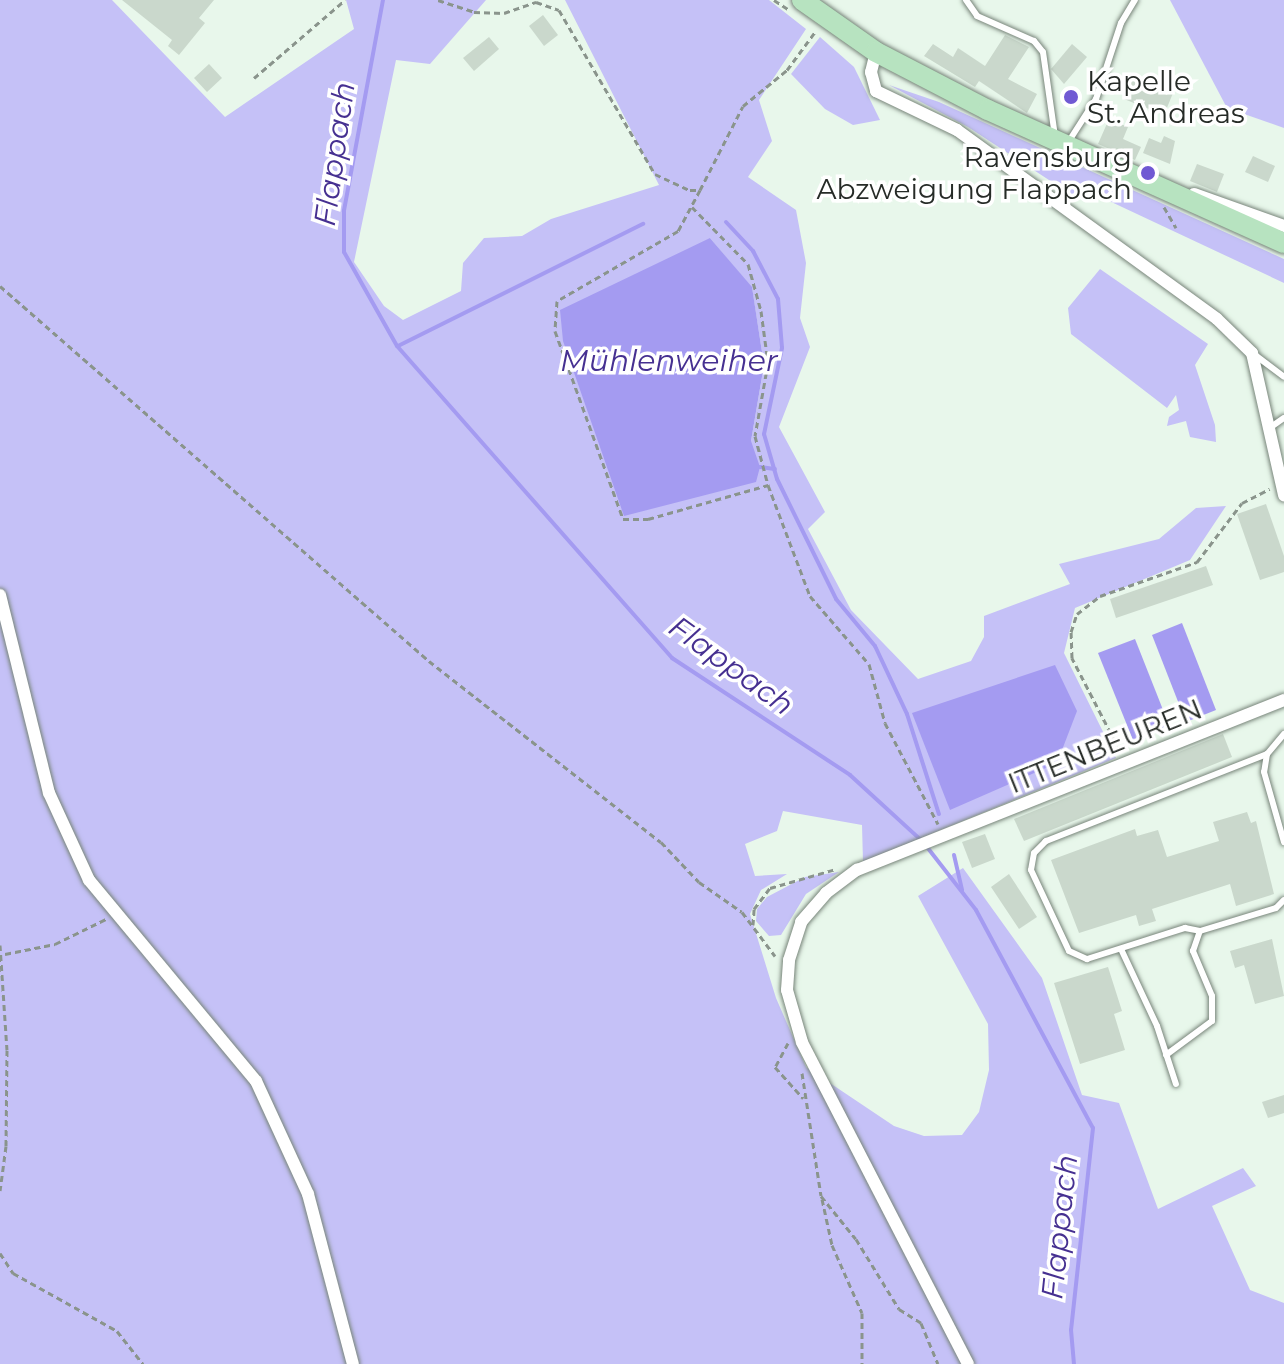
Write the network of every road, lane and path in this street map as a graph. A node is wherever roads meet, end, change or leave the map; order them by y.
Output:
1 (345, 0) edge
2 (438, 0) edge
3 (802, 0) edge
4 (966, 0) edge
5 (1135, 0) edge
6 (825, 16) junction
7 (876, 52) junction
8 (254, 78) dead end
9 (1060, 146) junction
10 (700, 190) junction
11 (1164, 198) junction
12 (692, 207) junction
13 (1284, 226) edge
14 (1176, 228) dead end
15 (1284, 243) edge
16 (0, 286) edge
17 (1252, 353) junction
18 (1284, 377) edge
19 (1284, 418) edge
20 (1271, 427) junction
21 (768, 485) junction
22 (1282, 489) edge
23 (0, 595) edge
24 (1284, 700) edge
25 (1284, 734) edge
26 (1267, 754) junction
27 (1129, 763) junction
28 (940, 840) junction
29 (1284, 842) edge
30 (857, 870) junction
31 (1284, 900) edge
32 (117, 913) junction
33 (753, 925) junction
34 (1200, 931) junction
35 (0, 945) edge
36 (1121, 949) junction
37 (4, 954) junction
38 (789, 960) junction
39 (797, 1026) junction
40 (1166, 1055) junction
41 (811, 1060) junction
42 (1176, 1084) dead end
43 (804, 1098) junction
44 (0, 1191) edge
45 (821, 1196) junction
46 (0, 1253) edge
47 (143, 1364) edge
48 (353, 1364) edge
49 (862, 1364) edge
50 (938, 1364) edge
51 (968, 1364) edge

1 - 8 path
2 - 10 path
3 - 6 main road
4 - 9 lane
5 - 9 lane
6 - 7 main road
6 - 10 path
7 - 9 main road
7 - 17 street
9 - 11 main road
10 - 12 path
11 - 13 street
11 - 14 path
11 - 15 main road
12 - 21 path
12 - 21 path
16 - 33 path
17 - 18 lane
17 - 20 street
19 - 20 lane
20 - 22 street
21 - 28 path
22 - 27 path
23 - 32 street
24 - 27 street, ITTENBEUREN
25 - 26 lane
26 - 29 lane
26 - 36 lane
27 - 28 street, ITTENBEUREN
28 - 30 street, ITTENBEUREN
30 - 33 path
30 - 38 street, ITTENBEUREN
31 - 34 lane
32 - 37 path
32 - 48 street
33 - 38 path
34 - 36 lane
34 - 40 lane
35 - 37 path
36 - 40 lane
37 - 44 path
38 - 39 street, ITTENBEUREN
39 - 41 street, ITTENBEUREN
39 - 43 path
40 - 42 lane
41 - 43 path
41 - 51 street, ITTENBEUREN
43 - 45 path
45 - 49 path
45 - 50 path
46 - 47 path

